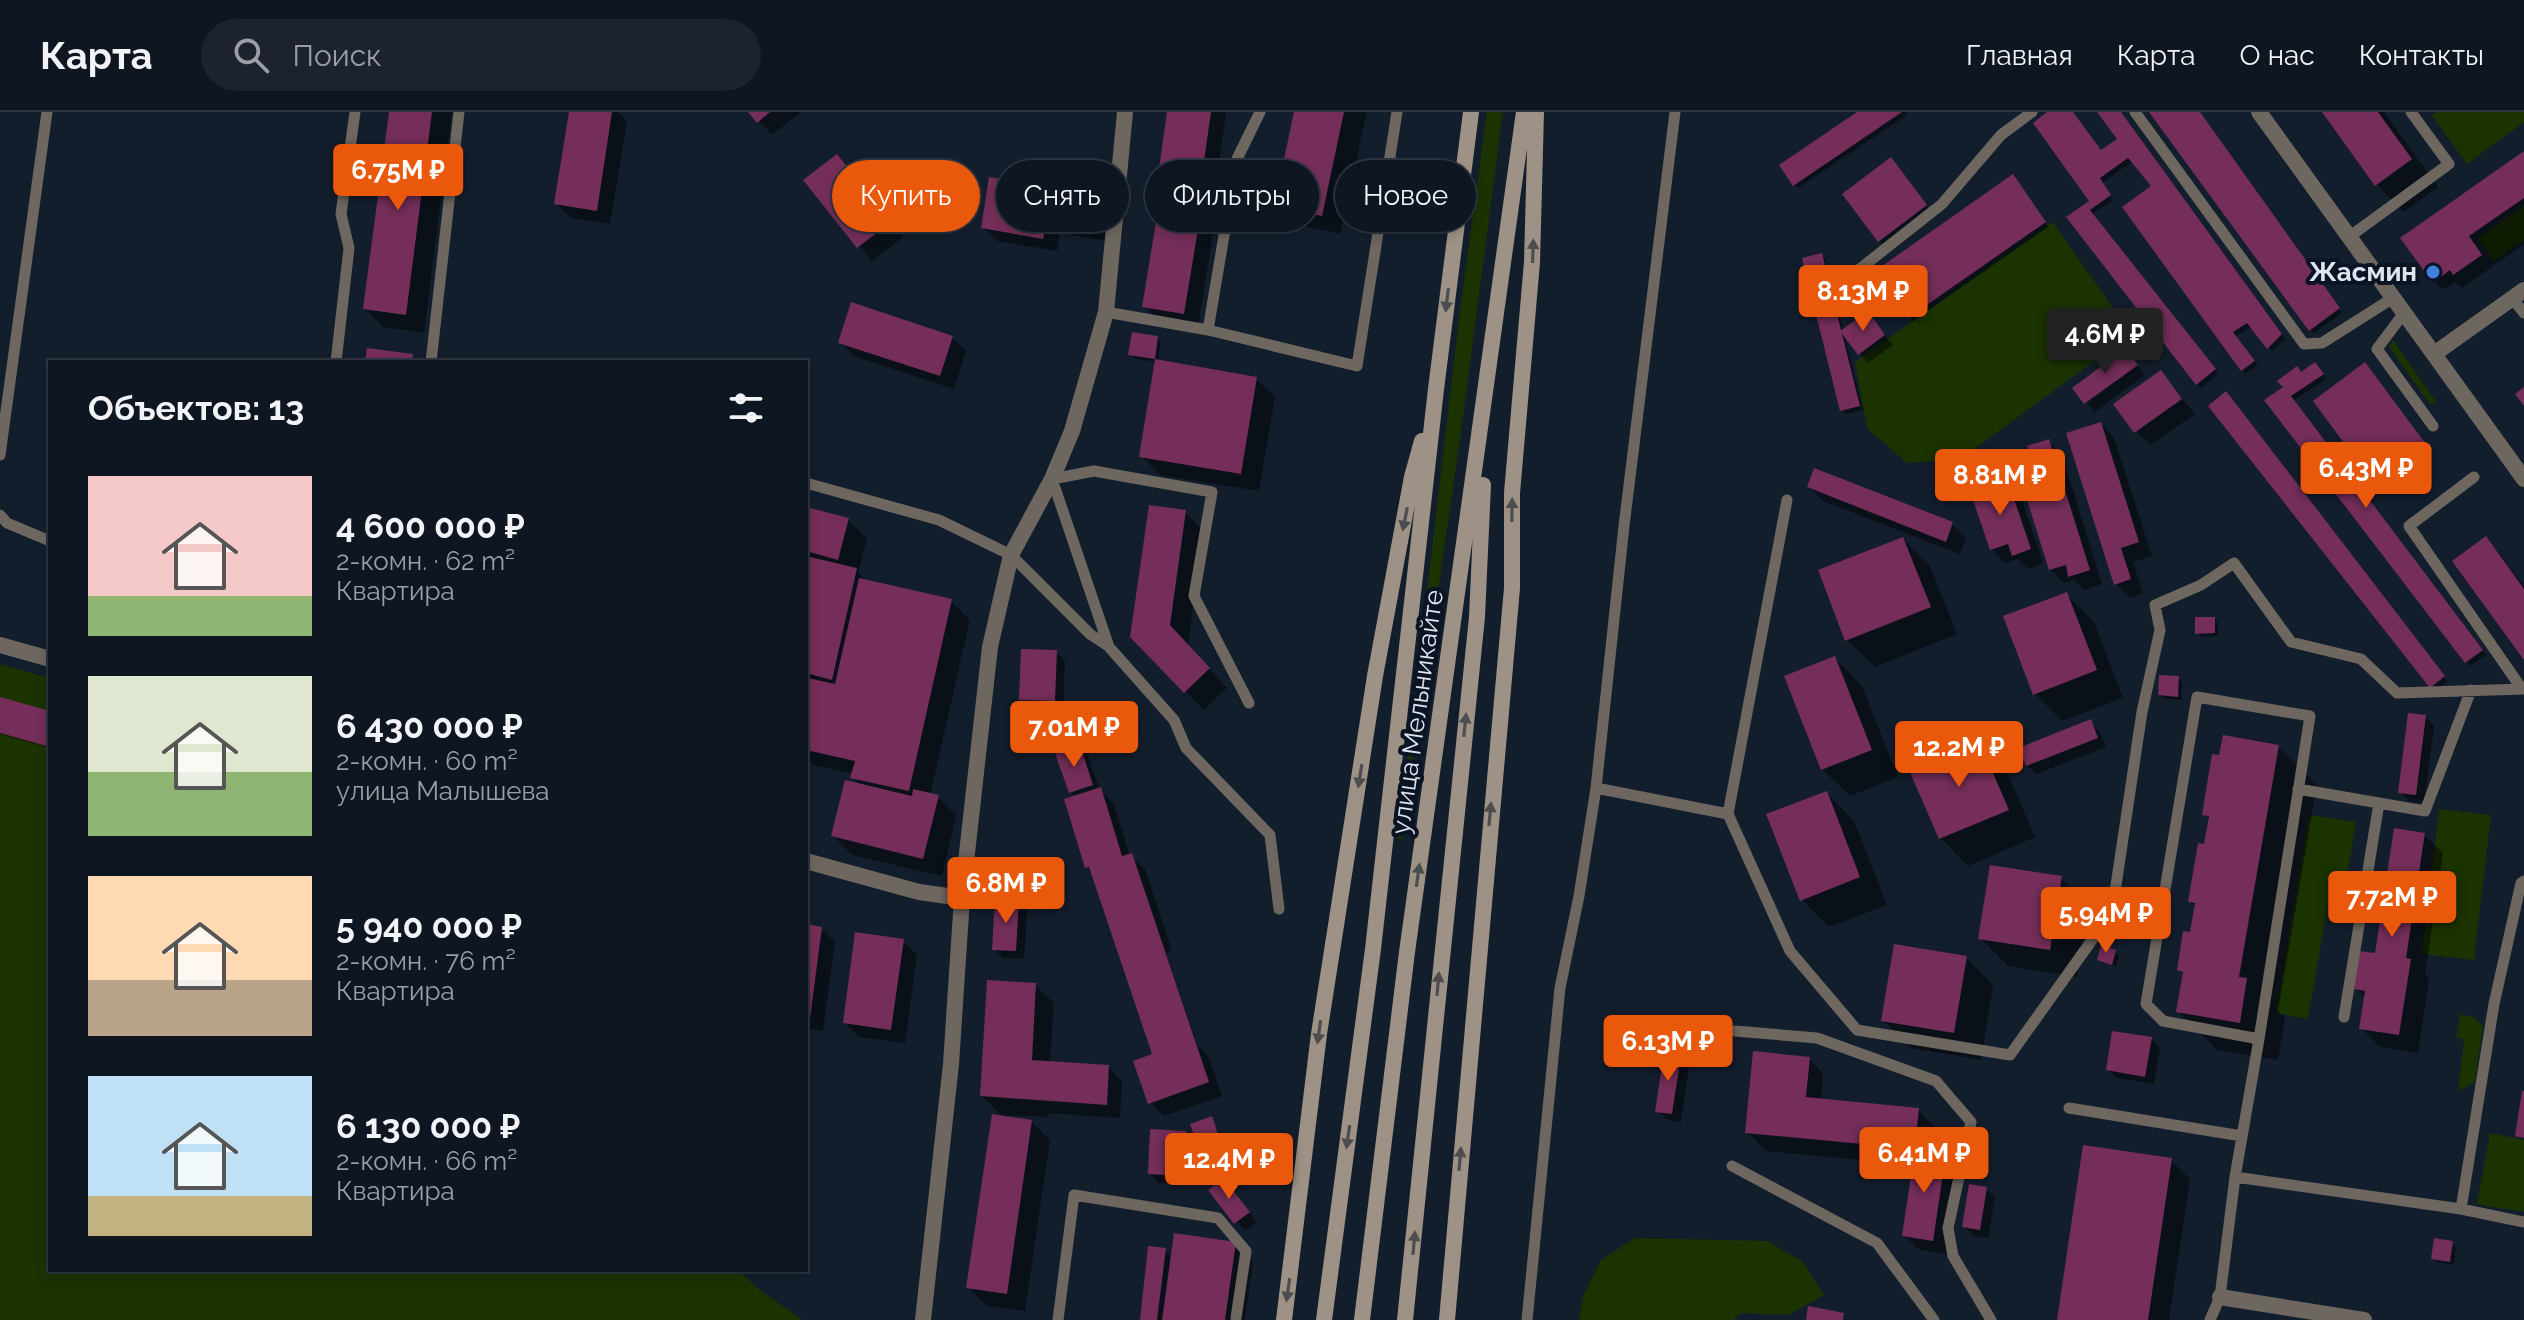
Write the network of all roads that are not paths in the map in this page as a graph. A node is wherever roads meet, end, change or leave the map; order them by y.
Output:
1 (47, 112) edge
2 (355, 112) edge
3 (459, 112) edge
4 (1125, 112) edge
5 (1260, 112) edge
6 (1397, 112) edge
7 (1471, 112) edge
8 (1524, 112) edge
9 (1536, 112) edge
10 (1675, 112) edge
11 (2032, 112) edge
12 (2135, 112) edge
13 (2259, 112) edge
14 (2411, 112) edge
15 (2349, 237) junction
16 (1852, 275) dead end
17 (2518, 294) edge
18 (2393, 298) junction
19 (1106, 312) junction
20 (2404, 313) junction
21 (2524, 313) edge
22 (1208, 330) junction
23 (2434, 354) junction
24 (336, 360) edge
25 (431, 360) edge
26 (1436, 389) junction
27 (1486, 393) junction
28 (2433, 426) dead end
29 (0, 455) edge
30 (2474, 477) dead end
31 (1052, 479) junction
32 (2524, 479) edge
33 (808, 484) edge
34 (1787, 500) dead end
35 (0, 515) edge
36 (48, 540) edge
37 (1011, 555) junction
38 (0, 645) edge
39 (1109, 647) junction
40 (48, 658) edge
41 (2523, 689) edge
42 (2471, 690) junction
43 (1249, 703) dead end
44 (1596, 788) junction
45 (2298, 789) junction
46 (2379, 803) junction
47 (1728, 814) junction
48 (808, 862) edge
49 (2524, 881) edge
50 (962, 898) junction
51 (1279, 909) dead end
52 (2344, 1017) dead end
53 (1735, 1031) dead end
54 (2259, 1039) junction
55 (2069, 1108) dead end
56 (2242, 1136) junction
57 (1732, 1166) dead end
58 (2235, 1177) junction
59 (2461, 1209) junction
60 (2524, 1222) edge
61 (2220, 1297) junction
62 (1236, 1318) edge
63 (923, 1320) edge
64 (1058, 1320) edge
65 (1284, 1320) edge
66 (1324, 1320) edge
67 (1362, 1320) edge
68 (1405, 1320) edge
69 (1447, 1320) edge
70 (1527, 1320) edge
71 (1934, 1320) edge
72 (1991, 1320) edge
73 (2210, 1320) edge
74 (2364, 1320) edge

1 - 29 lane
2 - 24 lane
3 - 25 lane
4 - 19 street
5 - 22 lane
6 - 22 lane
7 -> 26 main road, улица Мельникайте
8 - 27 main road, улица Мельникайте
69 -> 9 main road
10 - 44 lane
11 - 16 lane
12 - 18 lane
13 - 15 street
14 - 15 lane
15 - 18 street
17 - 21 lane
17 - 23 street
18 - 20 street
19 - 22 lane
19 - 31 street
20 - 23 street
20 - 28 lane
23 - 32 street
26 -> 65 main road
26 -> 66 main road, улица Мельникайте
67 -> 27 main road, улица Мельникайте
68 -> 27 main road
30 - 41 lane
31 - 37 street
31 - 39 lane
31 - 43 lane
33 - 37 lane
34 - 47 lane
35 - 36 lane
37 - 39 lane
37 - 50 street
38 - 40 street
39 - 51 lane
41 - 42 lane
42 - 46 lane
42 - 47 lane
44 - 47 lane
44 - 70 lane
45 - 46 lane
45 - 54 lane
45 - 54 lane
46 - 52 lane
48 - 50 street
49 - 59 lane
50 - 63 street
53 - 72 lane
54 - 56 lane
55 - 56 lane
56 - 58 lane
57 - 71 lane
58 - 59 lane
58 - 61 lane
59 - 60 lane
61 - 73 lane
61 - 74 street
62 - 64 lane

